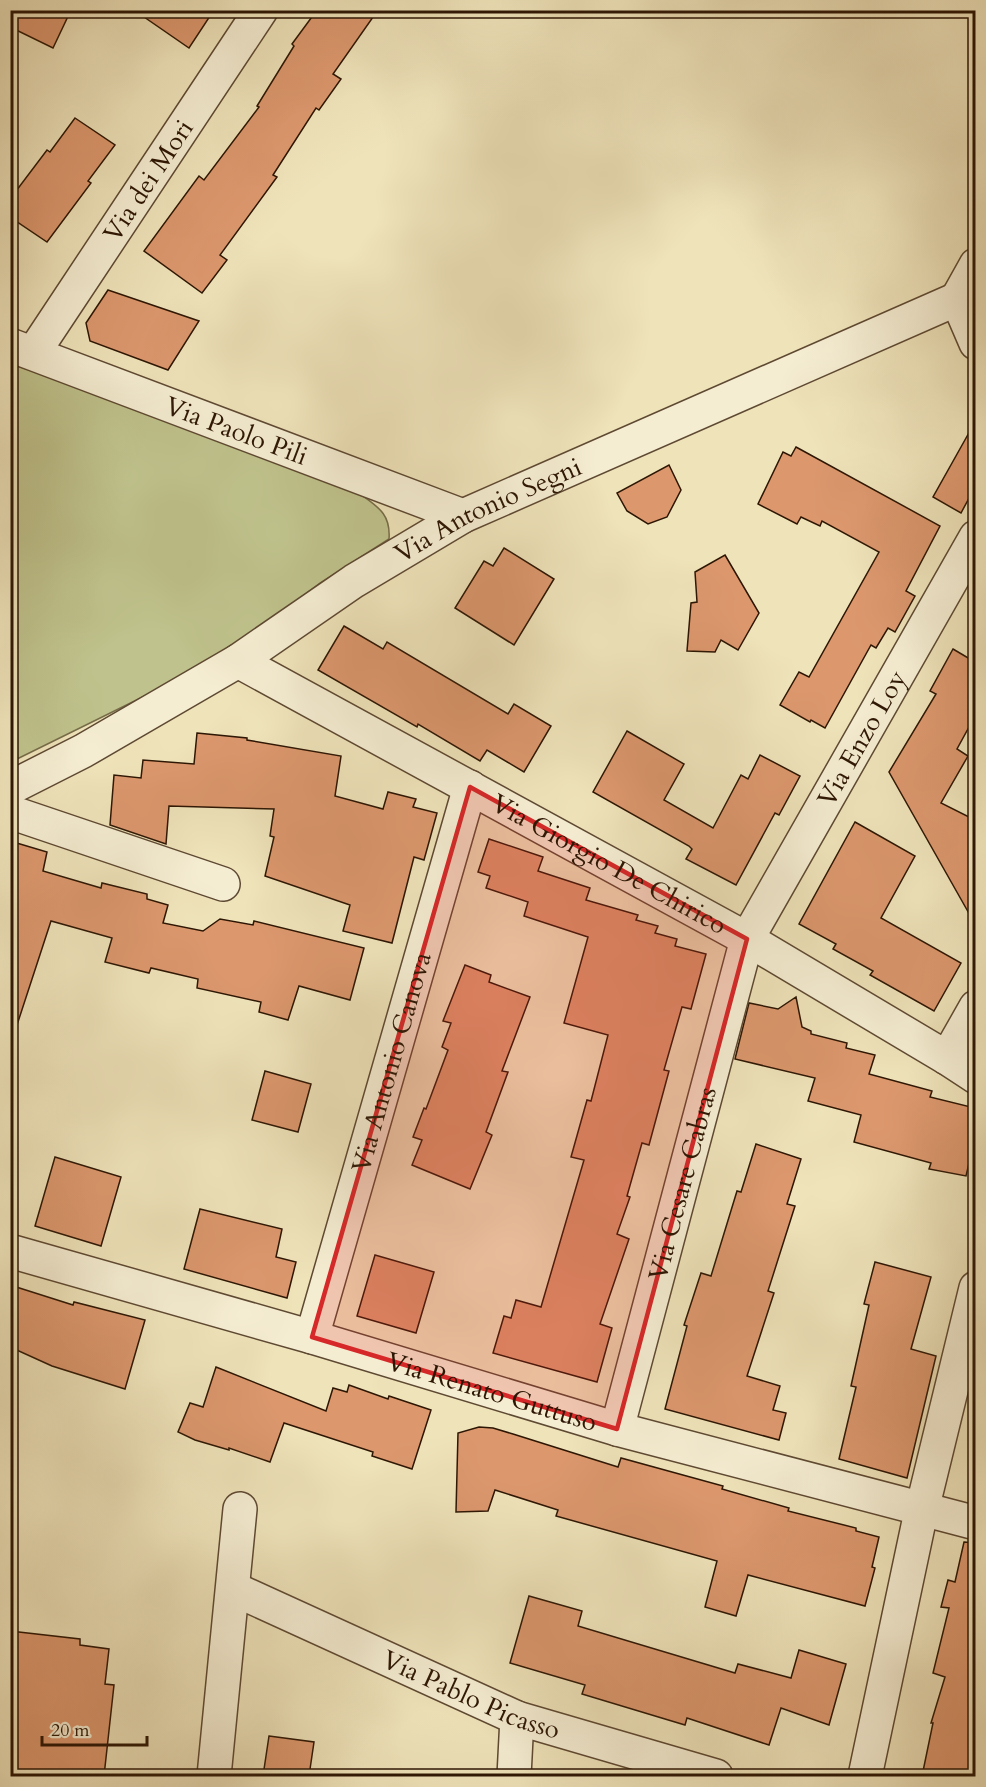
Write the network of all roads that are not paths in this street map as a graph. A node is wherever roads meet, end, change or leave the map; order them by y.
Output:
1 (261, 10) edge
2 (975, 264) edge
3 (966, 296) edge
4 (975, 342) edge
5 (22, 348) edge
6 (463, 516) junction
7 (975, 537) edge
8 (238, 661) junction
9 (470, 787) junction
10 (10, 788) edge
11 (10, 812) edge
12 (223, 884) dead end
13 (747, 939) junction
14 (975, 1007) edge
15 (947, 1058) junction
16 (975, 1077) edge
17 (10, 1251) edge
18 (975, 1288) edge
19 (312, 1337) junction
20 (617, 1429) junction
21 (240, 1509) dead end
22 (922, 1509) junction
23 (975, 1523) edge
24 (234, 1589) junction
25 (517, 1718) junction
26 (214, 1776) edge
27 (514, 1776) edge
28 (716, 1776) edge
29 (865, 1776) edge

1 - 5 street, Via dei Mori
2 - 3 street
3 - 4 street
3 - 6 street, Via Antonio Segni
5 - 6 street, Via Paolo Pili
6 - 8 street, Via Antonio Segni
7 - 13 street, Via Enzo Loy
8 - 9 street, Via Giorgio De Chirico
8 - 10 street, Via Antonio Segni
9 - 13 street, Via Giorgio De Chirico
9 - 19 street, Via Antonio Canova
11 - 12 street
13 - 15 street, Via Giorgio De Chirico
13 - 20 street, Via Cesare Cabras
14 - 15 street
15 - 16 street, Via Giorgio De Chirico
17 - 19 street, Via Renato Guttuso
18 - 22 street
19 - 20 street, Via Renato Guttuso
20 - 22 street, Via Renato Guttuso
21 - 24 street
22 - 23 street, Via Renato Guttuso
22 - 29 street
24 - 25 street, Via Pablo Picasso
24 - 26 street
25 - 27 street
25 - 28 street, Via Pablo Picasso

